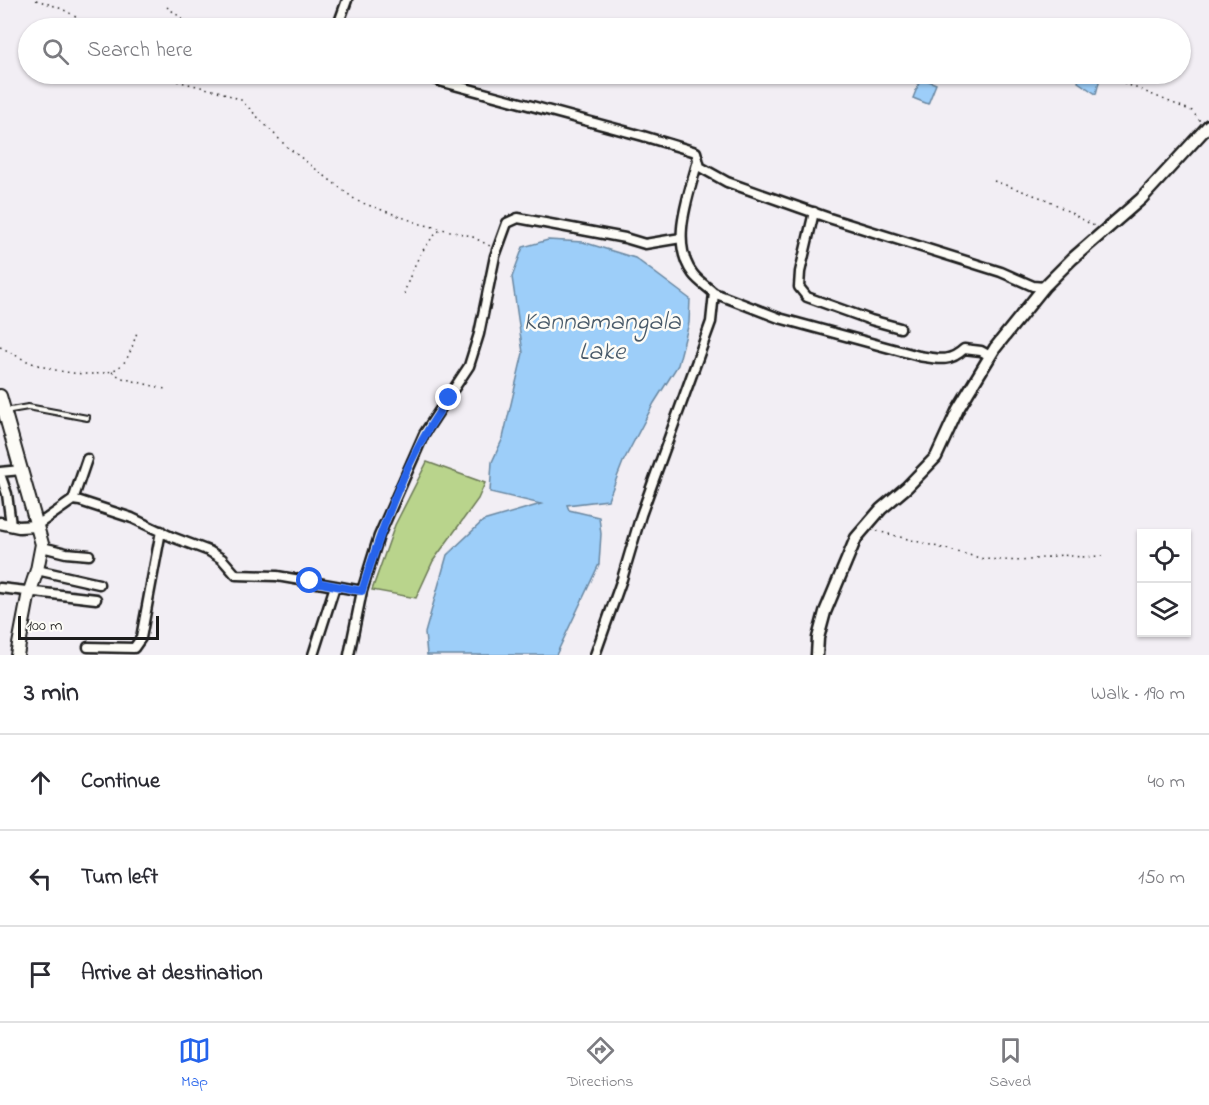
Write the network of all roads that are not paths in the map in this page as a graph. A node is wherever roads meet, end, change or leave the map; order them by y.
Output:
1 (347, 0) edge
2 (340, 18) edge
3 (450, 84) edge
4 (1208, 126) edge
5 (698, 160) junction
6 (814, 212) junction
7 (681, 238) junction
8 (1044, 287) junction
9 (714, 293) junction
10 (900, 328) dead end
11 (990, 356) junction
12 (0, 396) edge
13 (4, 411) junction
14 (87, 418) dead end
15 (87, 459) dead end
16 (21, 470) junction
17 (0, 473) edge
18 (73, 500) junction
19 (6, 524) edge
20 (36, 526) junction
21 (160, 531) junction
22 (42, 547) junction
23 (89, 555) dead end
24 (37, 570) junction
25 (99, 584) dead end
26 (335, 586) junction
27 (0, 588) edge
28 (29, 591) junction
29 (362, 591) junction
30 (96, 599) dead end
31 (88, 647) dead end
32 (16, 655) edge
33 (313, 655) edge
34 (349, 655) edge
35 (595, 655) edge
36 (817, 655) edge

1 - 2 street
3 - 5 street
4 - 8 street
5 - 6 street
5 - 7 street
6 - 8 street
6 - 10 street
7 - 9 street
7 - 29 street
8 - 11 street
9 - 11 street
9 - 35 street
11 - 36 street
12 - 13 main road
13 - 14 lane
13 - 16 main road
15 - 18 street
16 - 17 street
16 - 20 main road
17 - 19 street
18 - 20 street
18 - 21 street
19 - 20 street
20 - 22 main road
21 - 26 street
21 - 31 street
22 - 23 street
22 - 24 main road
24 - 25 street
24 - 28 main road
26 - 29 street
26 - 33 street
27 - 28 street
28 - 30 street
28 - 32 main road
29 - 34 street

